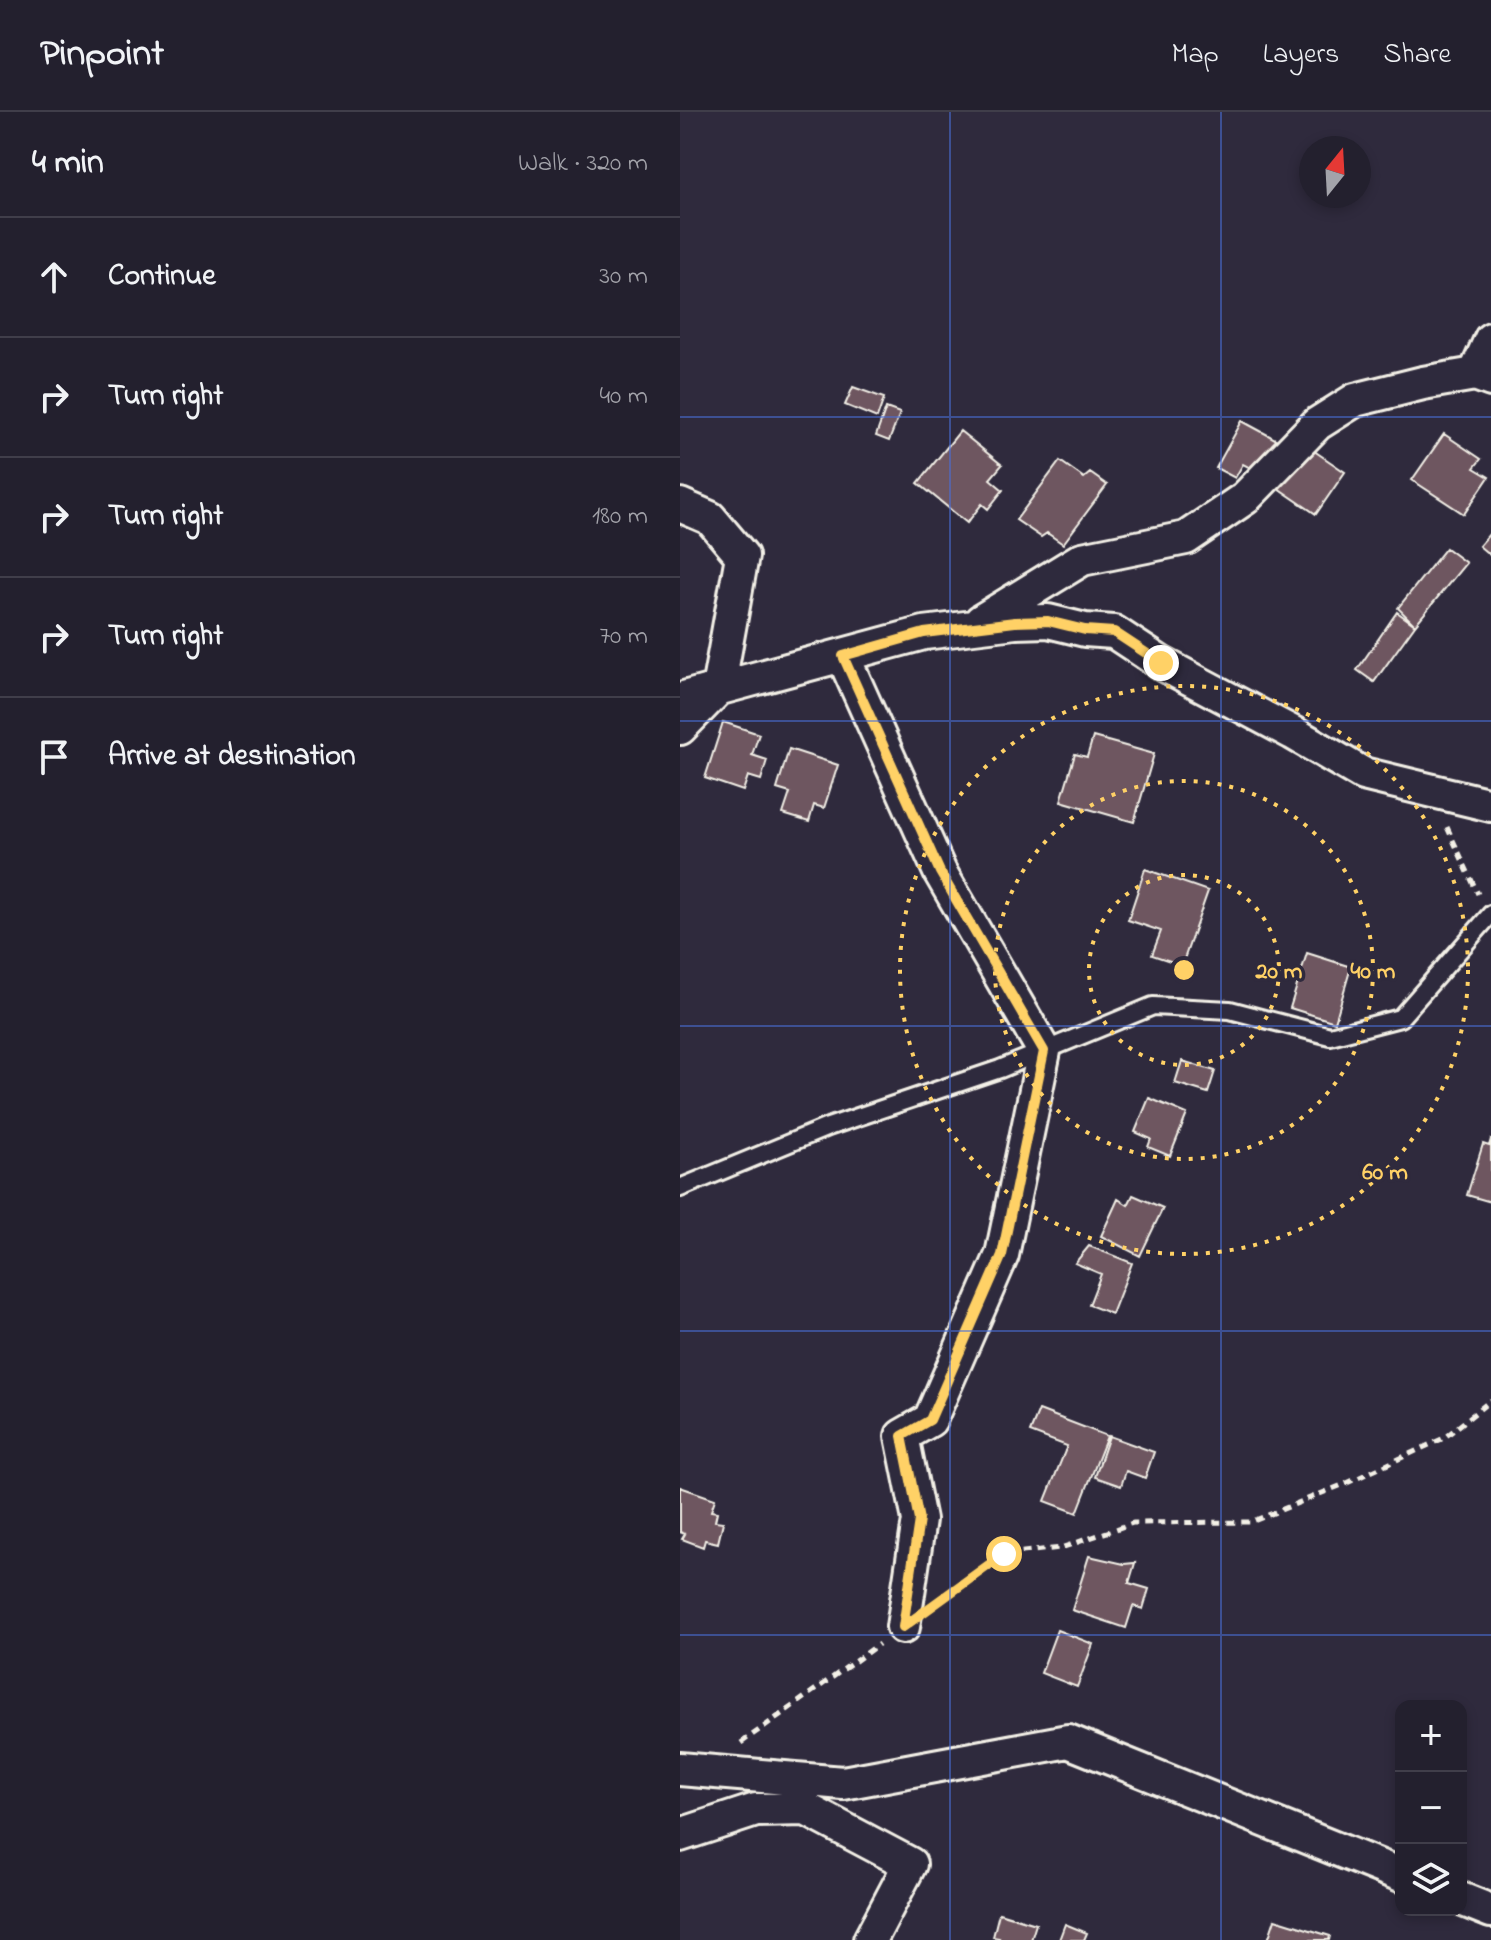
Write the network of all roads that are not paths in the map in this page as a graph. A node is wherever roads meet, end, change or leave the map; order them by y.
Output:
1 (1491, 339) edge
2 (1483, 377) edge
3 (680, 505) edge
4 (971, 627) junction
5 (843, 656) junction
6 (718, 689) junction
7 (680, 699) edge
8 (680, 728) edge
9 (1491, 805) edge
10 (1490, 915) edge
11 (1044, 1051) junction
12 (680, 1188) edge
13 (903, 1627) road end
14 (691, 1770) edge
15 (680, 1835) edge
16 (1395, 1873) edge
17 (1467, 1901) edge
18 (1491, 1911) edge
19 (870, 1940) edge

1 - 2 street
2 - 4 street
3 - 6 street
4 - 5 street
4 - 9 street
5 - 6 street
5 - 11 street
6 - 7 street
6 - 8 street
10 - 11 lane
11 - 12 lane
11 - 13 street
14 - 16 street
15 - 19 street
17 - 18 street

